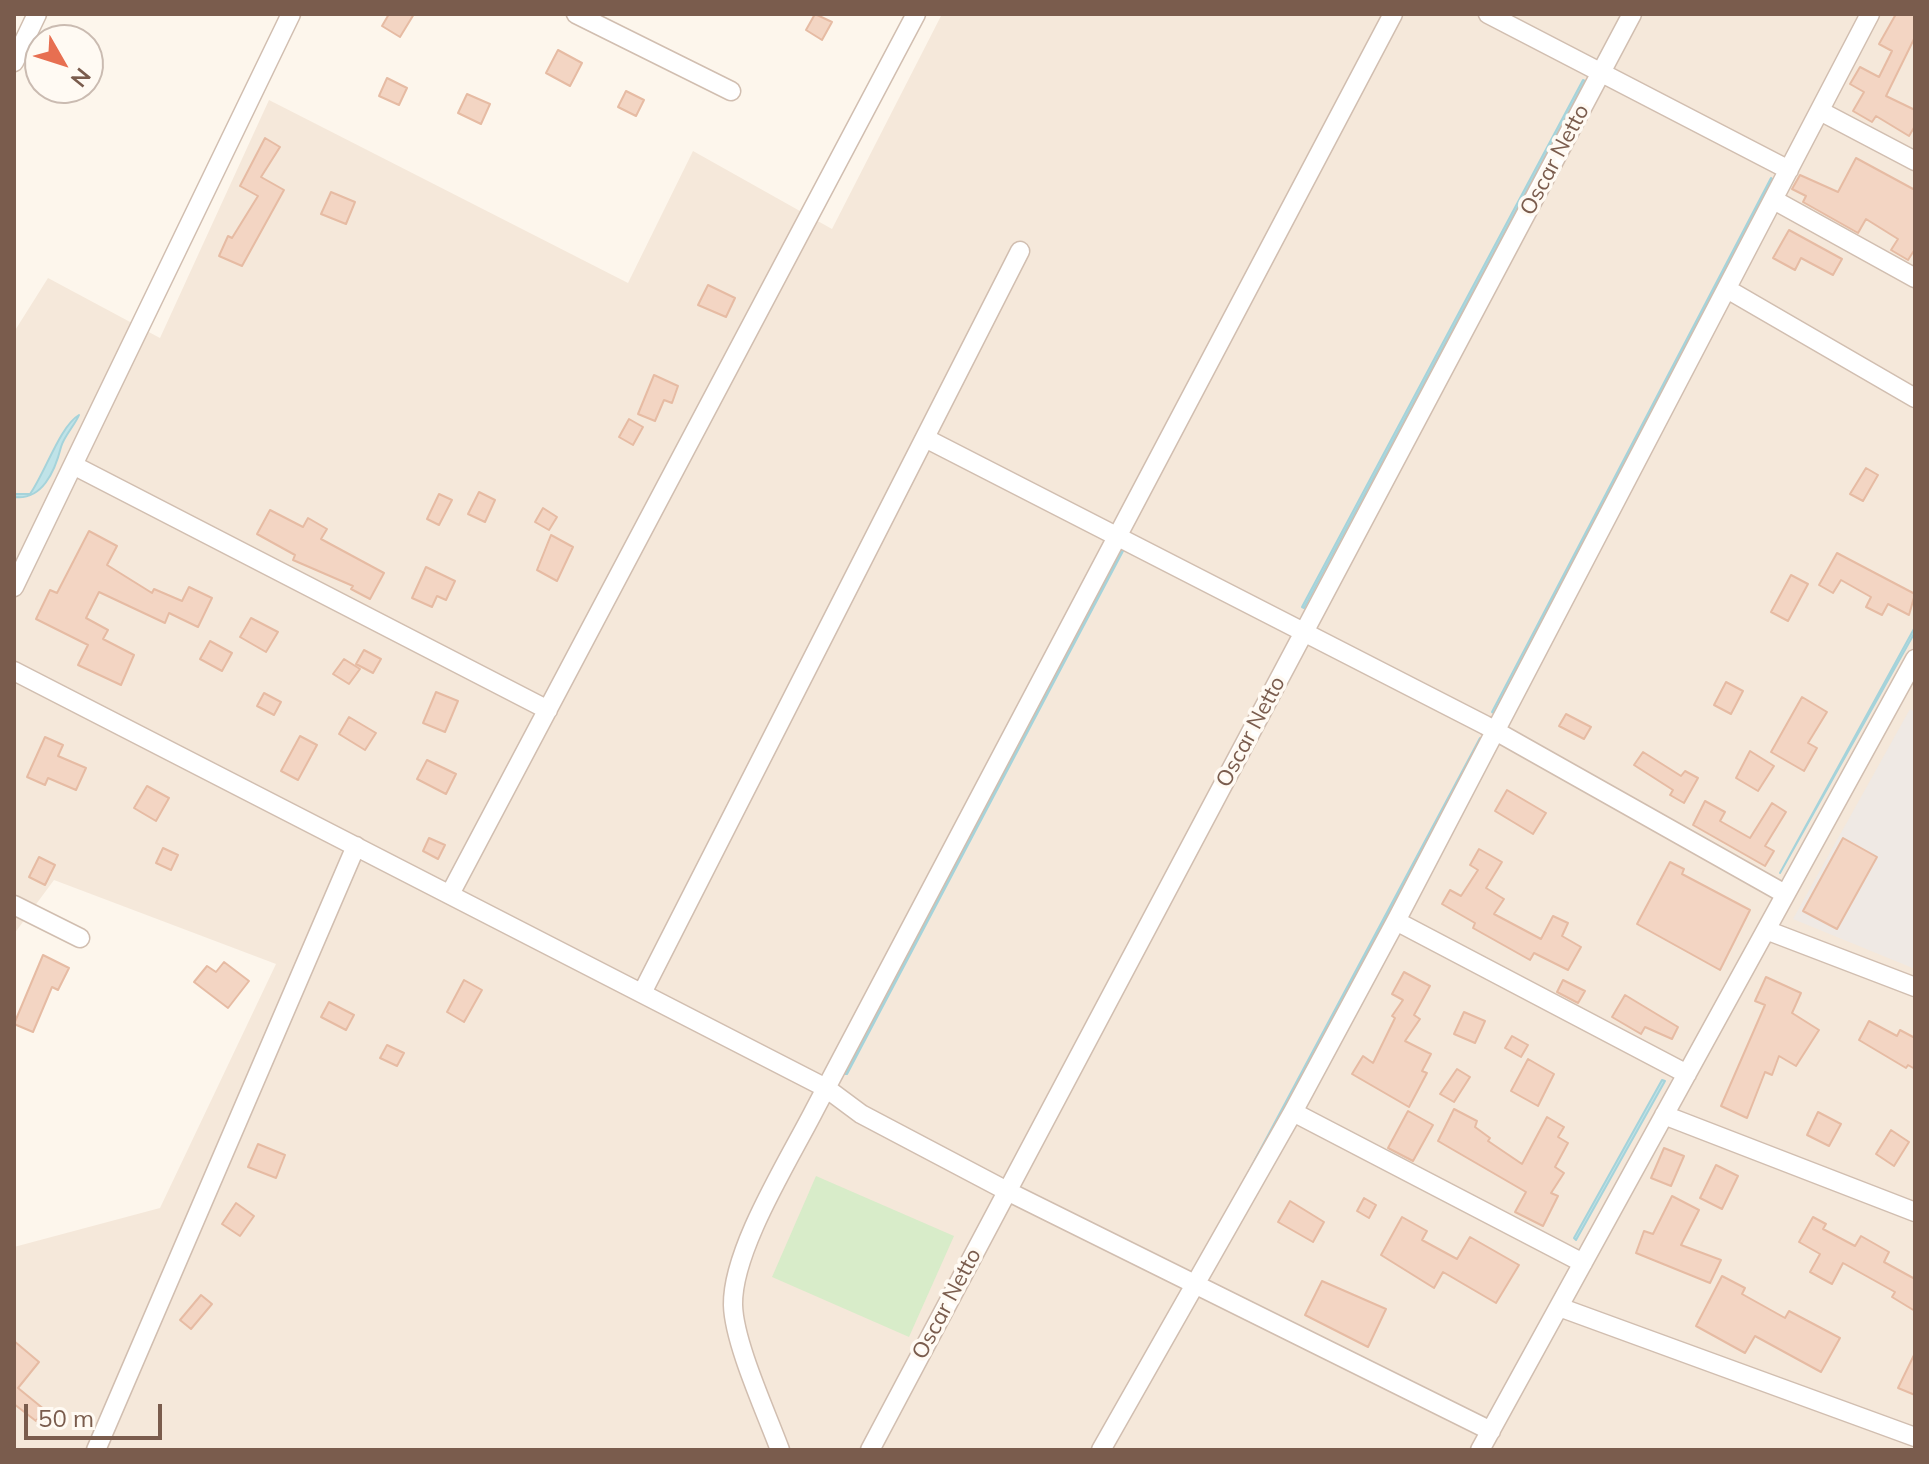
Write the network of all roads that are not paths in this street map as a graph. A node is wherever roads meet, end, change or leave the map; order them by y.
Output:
1 (37, 14) edge
2 (291, 14) edge
3 (576, 14) edge
4 (916, 14) edge
5 (1393, 14) edge
6 (1488, 14) edge
7 (1632, 14) edge
8 (1870, 14) edge
9 (14, 62) edge
10 (1601, 73) junction
11 (731, 91) dead end
12 (1820, 111) junction
13 (1915, 161) edge
14 (1789, 170) junction
15 (1774, 200) junction
16 (1020, 251) dead end
17 (1915, 278) edge
18 (1727, 289) junction
19 (1915, 398) edge
20 (925, 438) junction
21 (73, 465) junction
22 (1117, 536) junction
23 (14, 587) edge
24 (1304, 632) junction
25 (14, 671) edge
26 (1912, 671) edge
27 (548, 710) junction
28 (1497, 731) junction
29 (356, 846) junction
30 (450, 894) junction
31 (1785, 894) junction
32 (14, 905) edge
33 (1396, 921) junction
34 (1766, 930) junction
35 (80, 938) dead end
36 (1915, 987) edge
37 (642, 993) junction
38 (1687, 1074) junction
39 (826, 1088) junction
40 (1293, 1112) junction
41 (1664, 1115) junction
42 (1007, 1191) junction
43 (1915, 1212) edge
44 (1583, 1263) junction
45 (1192, 1286) junction
46 (1559, 1307) junction
47 (1491, 1431) junction
48 (1915, 1437) edge
49 (96, 1450) edge
50 (780, 1450) edge
51 (870, 1450) edge
52 (1101, 1450) edge
53 (1480, 1450) edge

1 - 9 street
2 - 21 street
3 - 11 street
4 - 27 street
5 - 22 street
6 - 10 street
7 - 10 street, Oscar Netto
8 - 12 street
10 - 14 street
10 - 24 street, Oscar Netto
12 - 13 street
12 - 14 street
14 - 15 street
15 - 17 street
15 - 18 street
16 - 20 street
18 - 19 street
18 - 28 street
20 - 22 street
20 - 37 street
21 - 23 street
21 - 27 street
22 - 24 street
22 - 39 street
24 - 28 street
24 - 42 street, Oscar Netto
25 - 29 street
26 - 31 street
27 - 30 street
28 - 31 street
28 - 33 street
29 - 30 street
29 - 49 street
30 - 37 street
31 - 34 street
32 - 35 street
33 - 38 street
33 - 40 street
34 - 36 street
34 - 38 street
37 - 39 street
38 - 41 street
39 - 42 street
39 - 50 street
40 - 44 street
40 - 45 street
41 - 43 street
41 - 44 street
42 - 45 street
42 - 51 street, Oscar Netto
44 - 46 street
45 - 47 street
45 - 52 street
46 - 47 street
46 - 48 street
47 - 53 street

